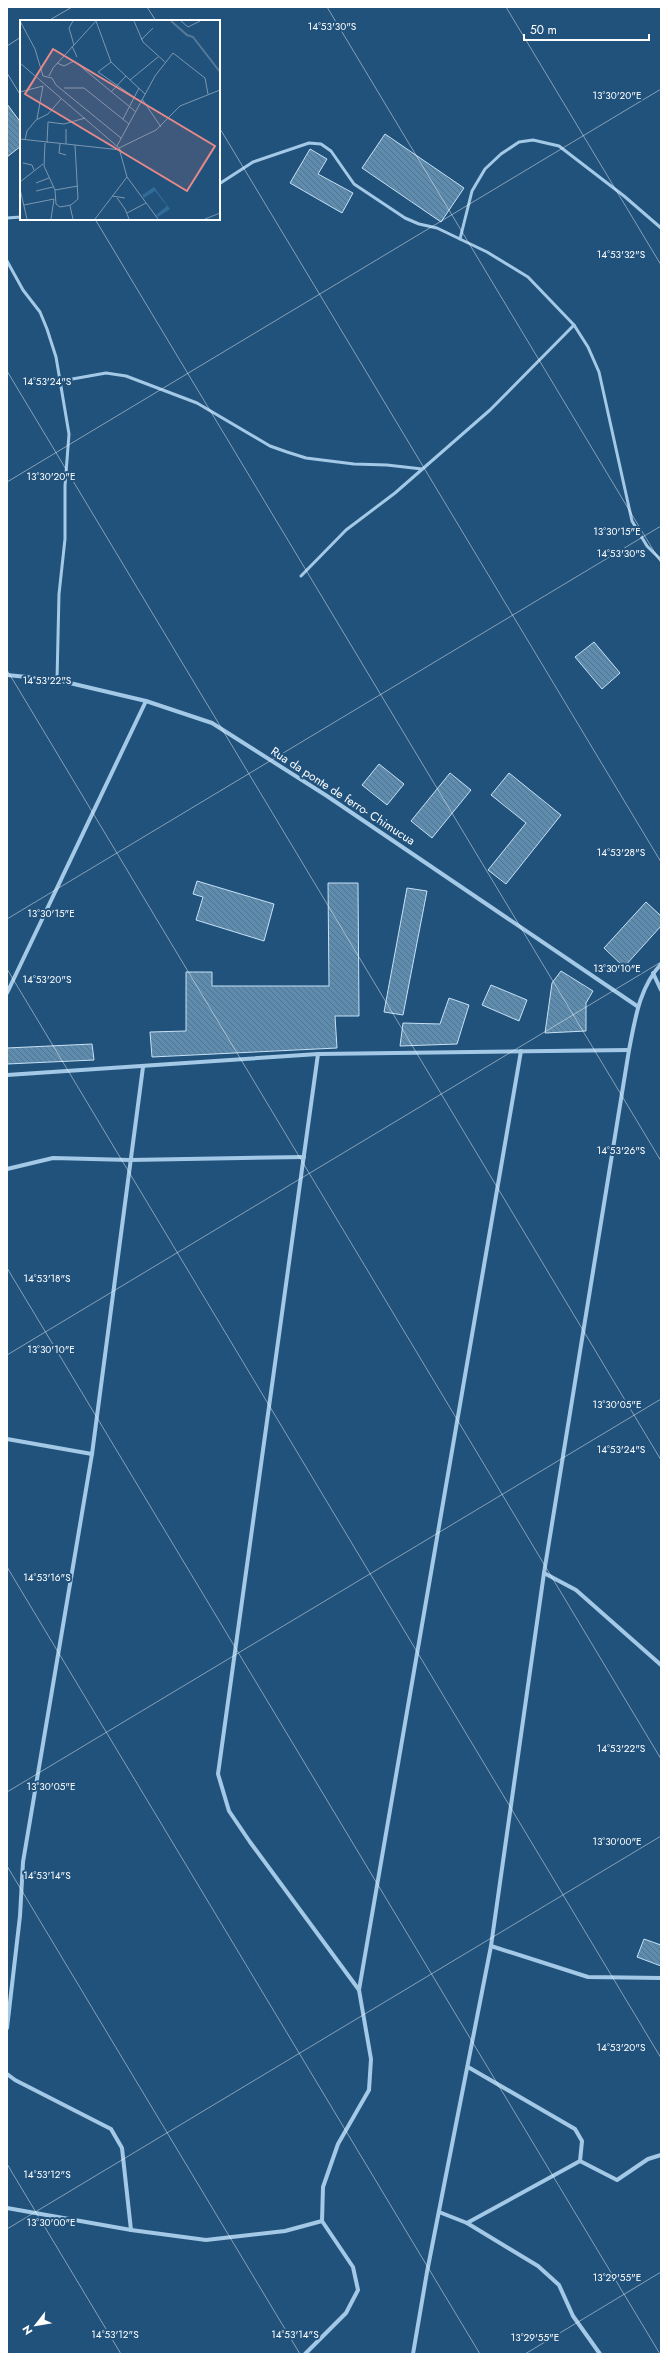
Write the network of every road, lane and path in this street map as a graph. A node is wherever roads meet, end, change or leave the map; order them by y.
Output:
1 (220, 183) edge
2 (20, 217) edge
3 (7, 218) edge
4 (661, 228) edge
5 (460, 239) junction
6 (7, 261) edge
7 (574, 325) junction
8 (61, 382) junction
9 (422, 469) junction
10 (661, 560) edge
11 (301, 576) dead end
12 (7, 675) edge
13 (58, 680) junction
14 (146, 701) junction
15 (661, 964) edge
16 (653, 973) junction
17 (661, 990) edge
18 (7, 993) edge
19 (637, 1006) junction
20 (629, 1050) junction
21 (521, 1052) junction
22 (318, 1054) junction
23 (144, 1067) junction
24 (7, 1074) edge
25 (304, 1157) junction
26 (130, 1160) junction
27 (7, 1169) edge
28 (7, 1439) edge
29 (92, 1454) junction
30 (544, 1573) junction
31 (661, 1665) edge
32 (491, 1946) junction
33 (661, 1978) edge
34 (359, 1990) junction
35 (7, 2028) edge
36 (468, 2067) junction
37 (7, 2074) edge
38 (661, 2155) edge
39 (580, 2161) junction
40 (7, 2208) edge
41 (440, 2212) junction
42 (322, 2221) junction
43 (467, 2223) junction
44 (131, 2230) junction
45 (305, 2354) edge
46 (413, 2354) edge
47 (600, 2354) edge

1 - 5 lane
2 - 3 lane
4 - 5 lane
5 - 7 lane
6 - 8 lane
7 - 9 lane
7 - 10 lane
8 - 9 lane
8 - 13 lane
9 - 11 lane
12 - 13 street, Rua da ponte de ferro- Chimucua
13 - 14 street, Rua da ponte de ferro- Chimucua
14 - 18 street
14 - 19 street, Rua da ponte de ferro- Chimucua
15 - 16 street
16 - 17 street
16 - 19 street
19 - 20 street
20 - 21 street
20 - 30 street
21 - 22 street
21 - 34 street
22 - 23 street
22 - 25 street
23 - 24 street
23 - 26 street
25 - 26 street
25 - 34 street
26 - 27 street
26 - 29 street
28 - 29 street
29 - 35 street
30 - 31 street
30 - 32 street
32 - 33 street
32 - 36 street
34 - 42 street
36 - 39 street
36 - 41 street
37 - 44 street
38 - 39 street
39 - 43 street
40 - 44 street
41 - 43 street
41 - 46 street
42 - 44 street
42 - 45 street
43 - 47 street

